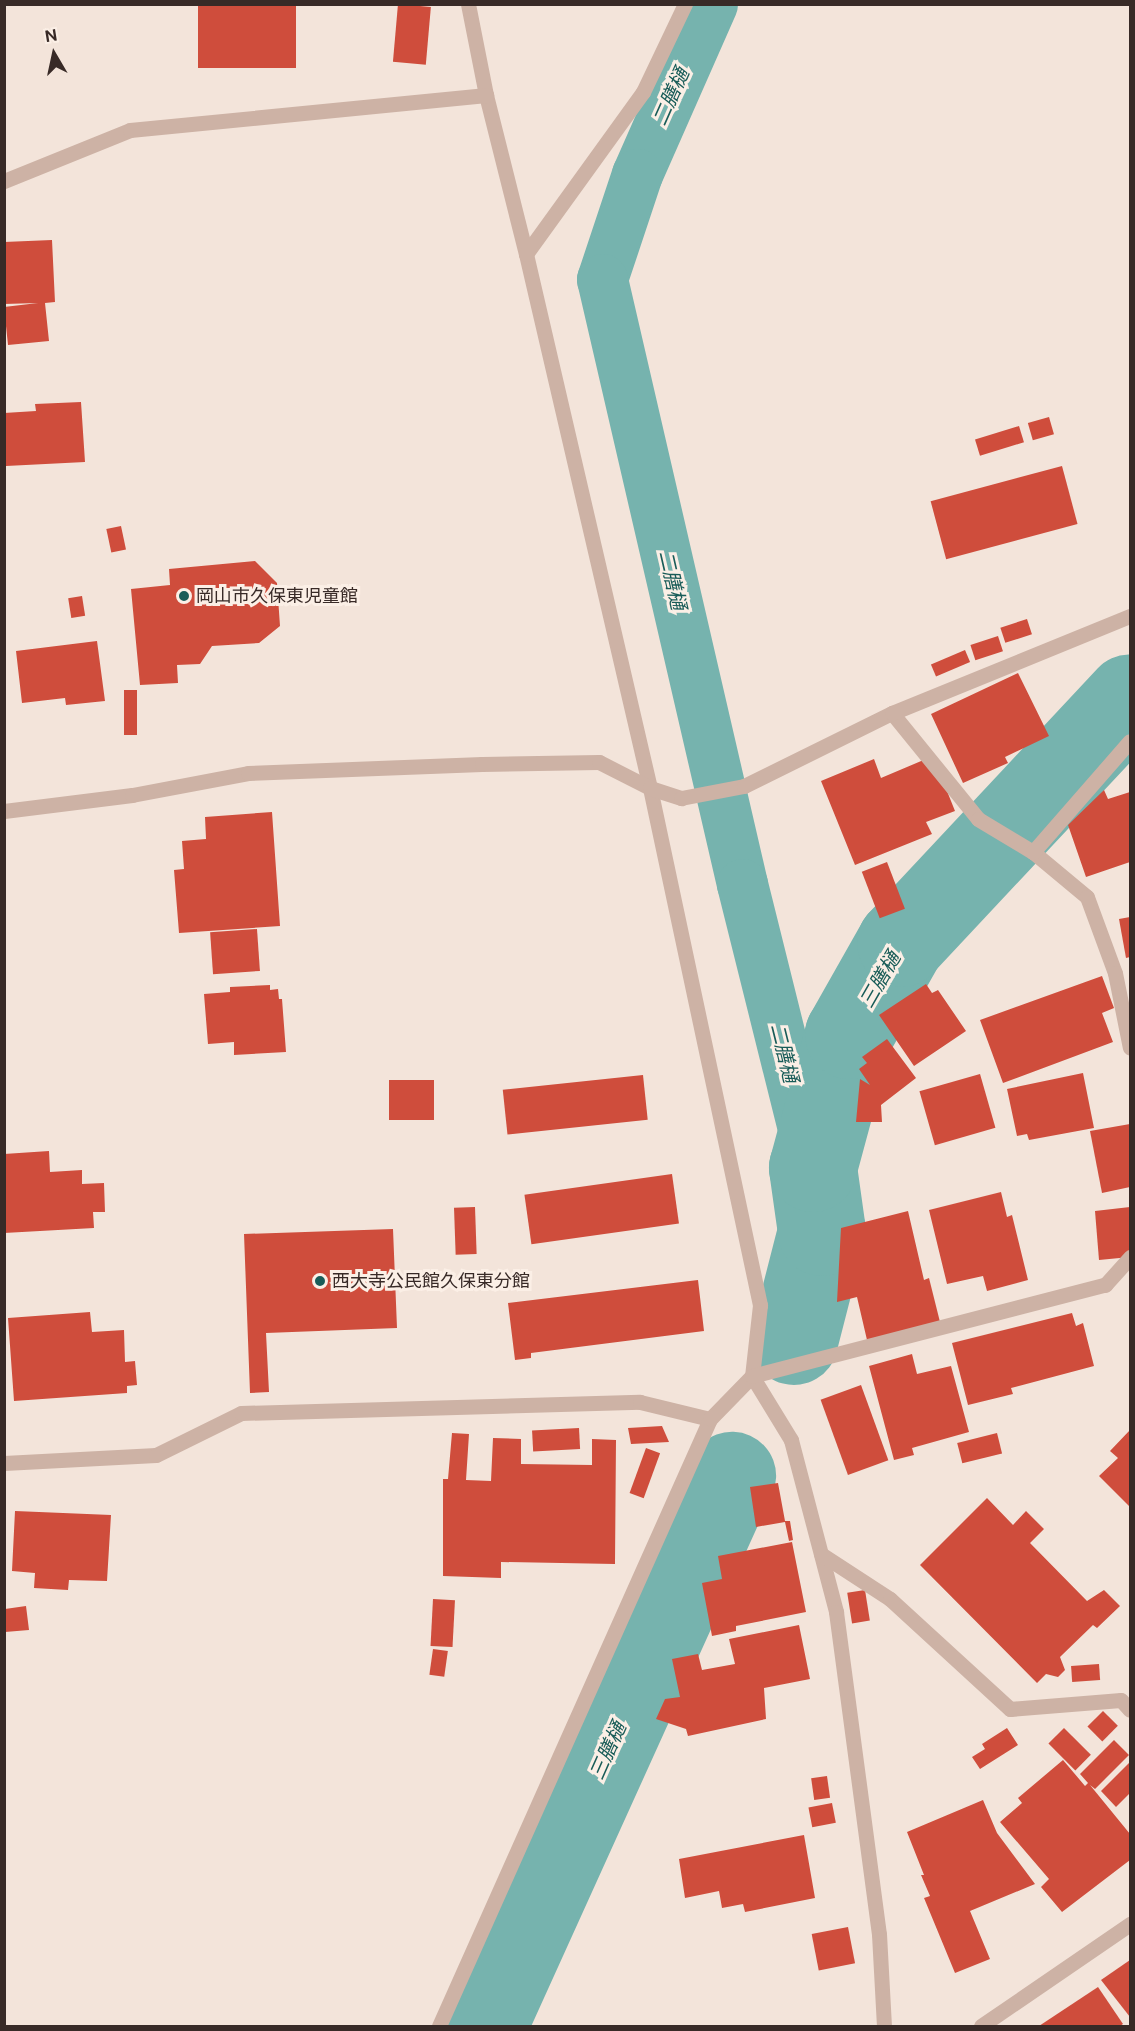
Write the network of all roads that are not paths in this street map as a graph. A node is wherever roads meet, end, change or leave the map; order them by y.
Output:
1 (468, 4) edge
2 (685, 4) edge
3 (486, 95) junction
4 (4, 181) edge
5 (526, 254) junction
6 (1131, 616) edge
7 (892, 713) junction
8 (1131, 741) edge
9 (650, 788) junction
10 (4, 811) edge
11 (1033, 852) junction
12 (1131, 1048) edge
13 (1131, 1257) edge
14 (752, 1376) junction
15 (710, 1419) junction
16 (4, 1463) edge
17 (821, 1554) junction
18 (1131, 1710) edge
19 (1131, 1924) edge
20 (439, 2026) edge
21 (884, 2026) edge
22 (981, 2026) edge

1 - 3 street
2 - 5 street
3 - 4 street
3 - 5 street
5 - 9 street
6 - 7 street
7 - 9 street
7 - 11 street
8 - 11 street
9 - 10 street
9 - 14 street
11 - 12 street
13 - 14 street
14 - 15 street
14 - 17 street
15 - 16 street
15 - 20 street
17 - 18 street
17 - 21 street
19 - 22 street

